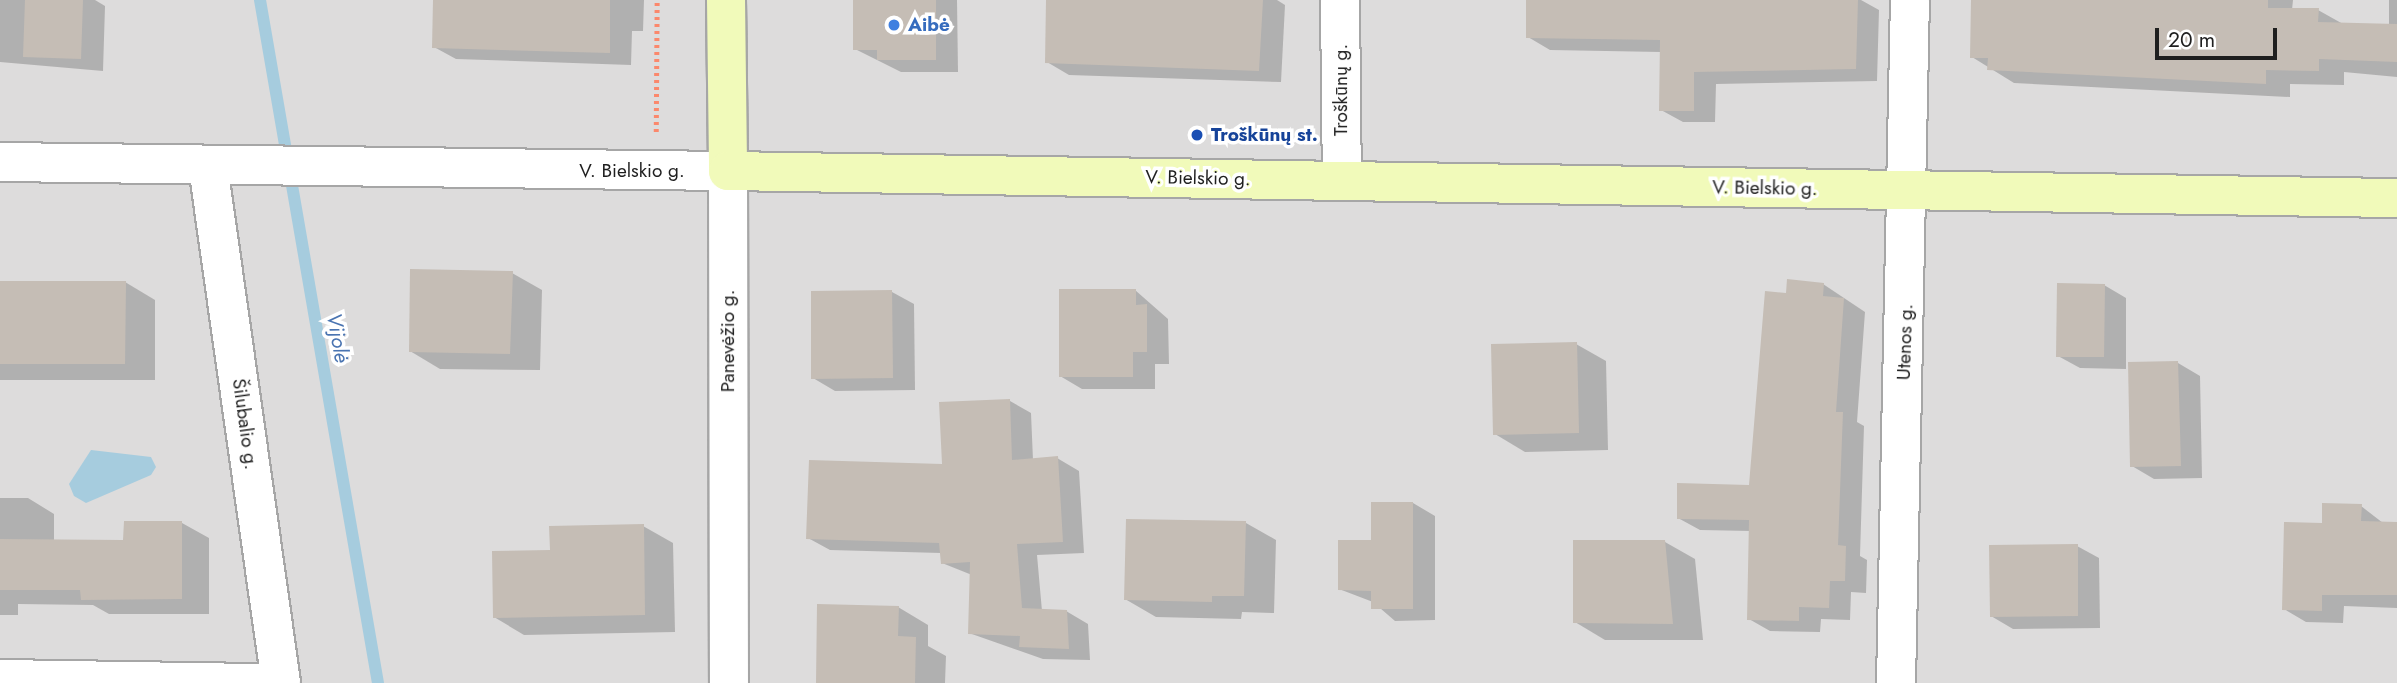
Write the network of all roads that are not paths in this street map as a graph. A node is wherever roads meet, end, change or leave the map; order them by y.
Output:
1 (726, 0) edge
2 (1340, 0) edge
3 (1910, 0) edge
4 (0, 162) edge
5 (208, 166) junction
6 (727, 171) junction
7 (1342, 181) junction
8 (1910, 190) junction
9 (2397, 198) edge
10 (0, 679) edge
11 (261, 683) edge
12 (281, 683) edge
13 (729, 683) edge
14 (1896, 683) edge

1 - 6 street, Panevėžio g.
2 - 7 street, Troškūnų g.
3 - 8 street, Utenos g.
4 - 5 street, V. Bielskio g.
5 - 6 street, V. Bielskio g.
5 - 12 street, Šilubalio g.
6 - 7 street, V. Bielskio g.
6 - 13 street, Panevėžio g.
7 - 8 street, V. Bielskio g.
8 - 9 street, V. Bielskio g.
8 - 14 street, Utenos g.
10 - 11 street

